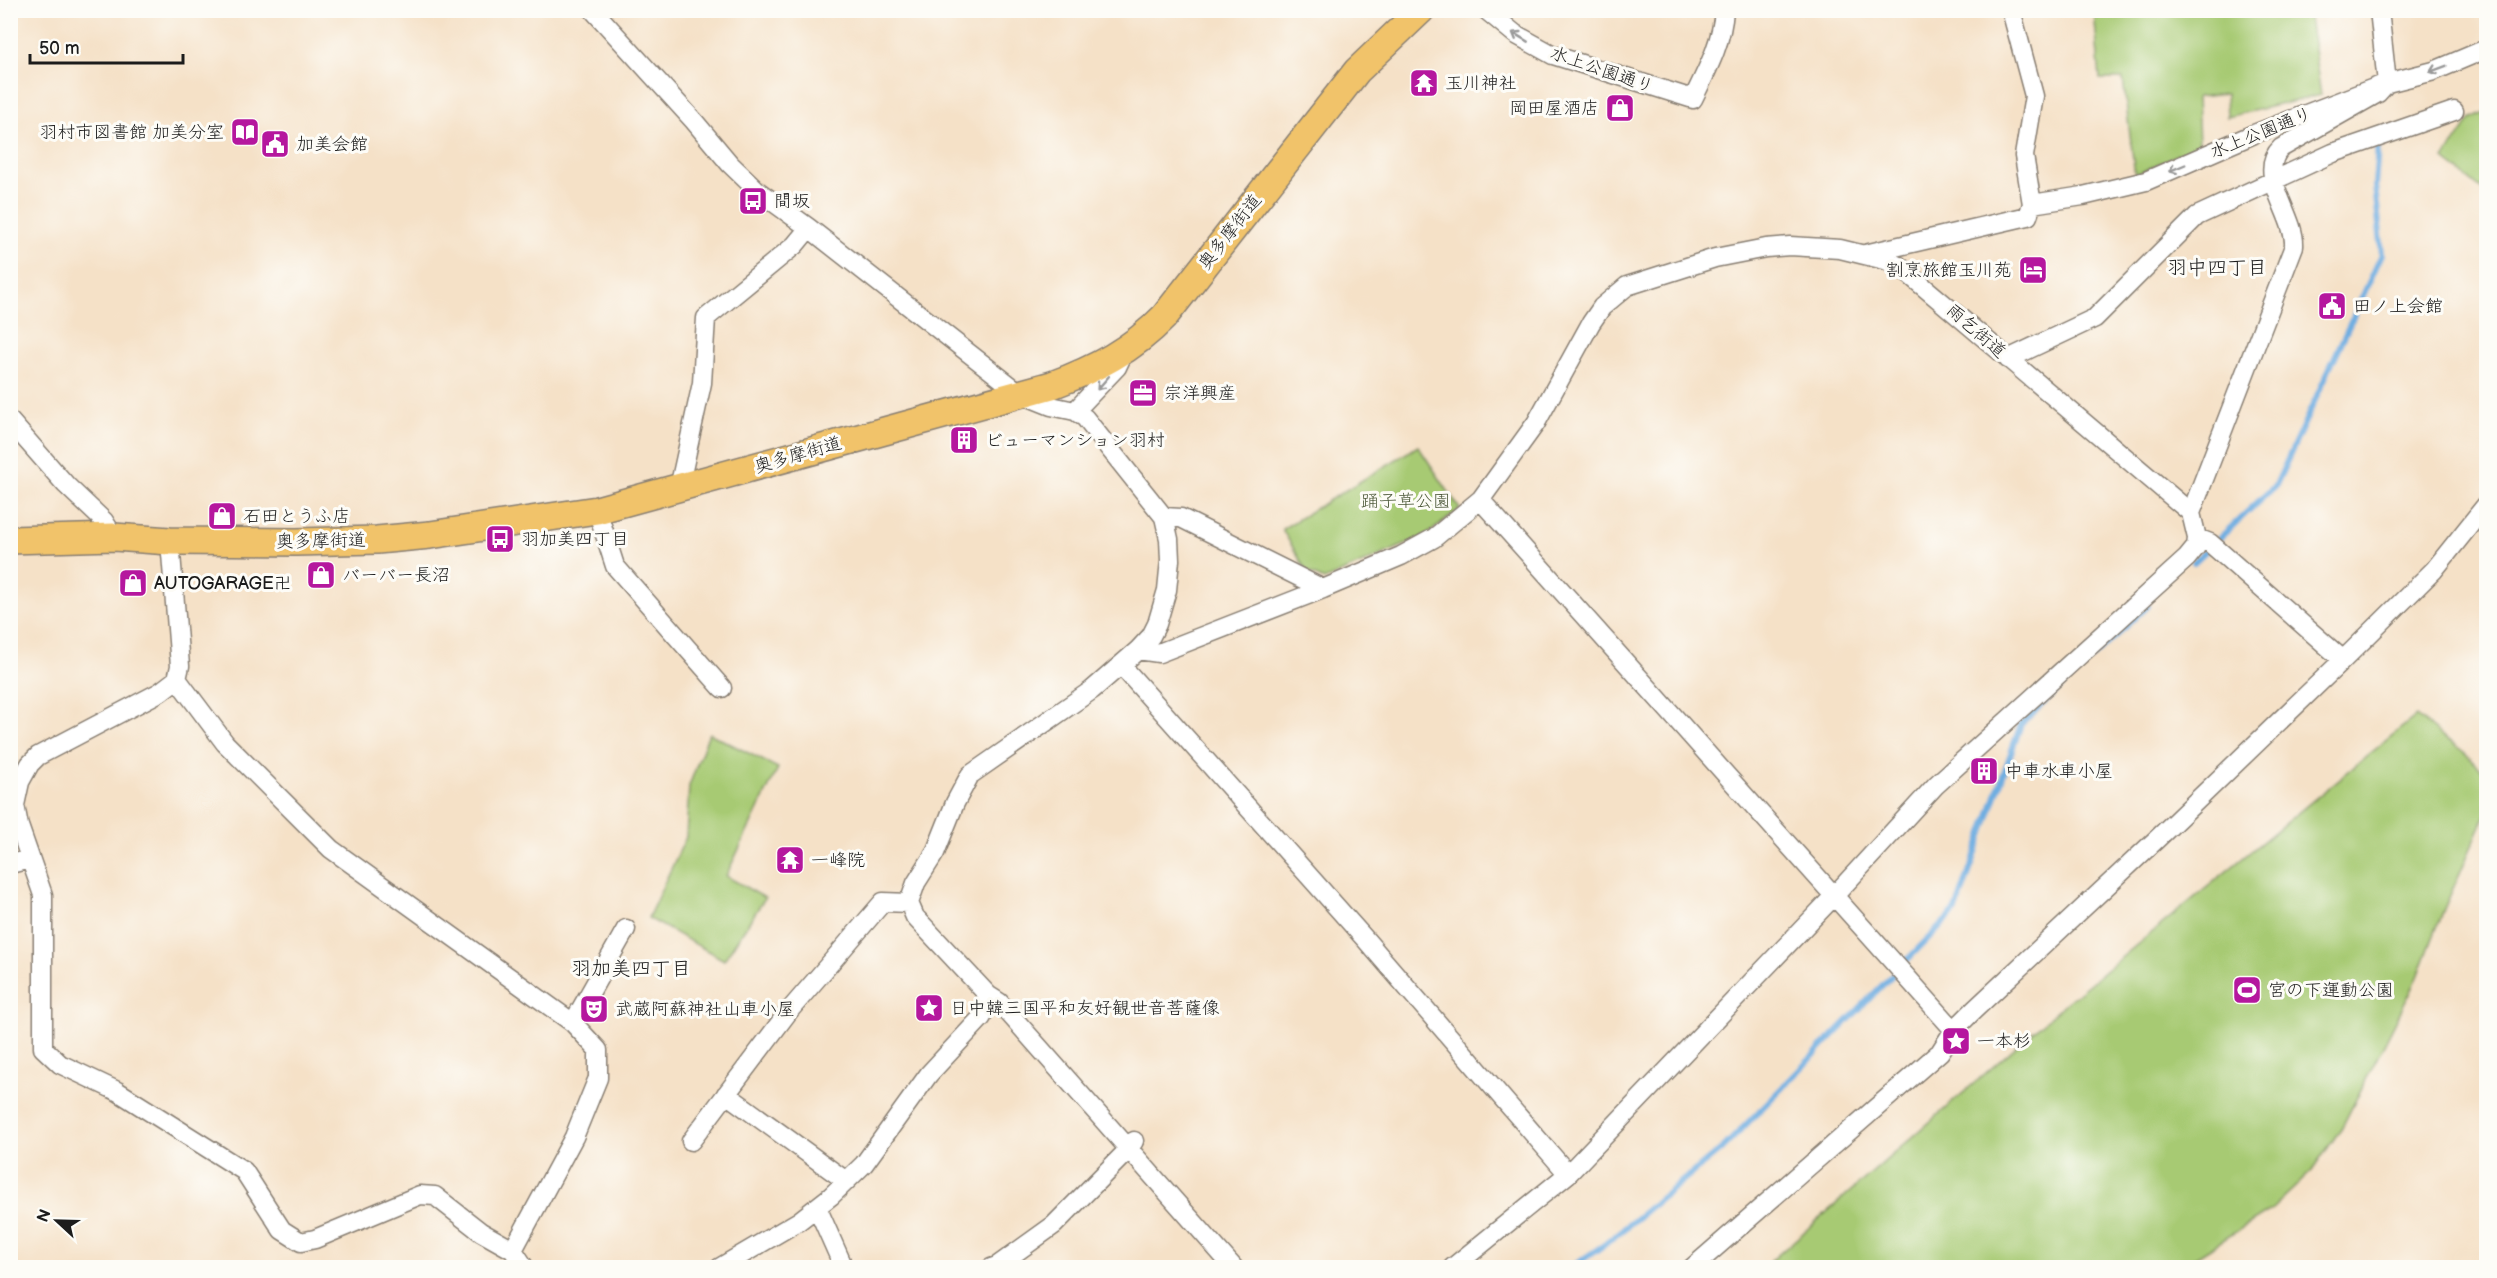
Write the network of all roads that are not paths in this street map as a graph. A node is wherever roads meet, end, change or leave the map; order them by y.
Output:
1 (593, 10) edge
2 (1421, 10) edge
3 (1486, 10) edge
4 (1724, 10) edge
5 (2011, 10) edge
6 (2379, 10) edge
7 (2487, 49) edge
8 (2387, 83) junction
9 (2454, 111) dead end
10 (2273, 180) junction
11 (2032, 204) junction
12 (809, 228) junction
13 (1864, 254) junction
14 (1125, 351) junction
15 (2008, 358) junction
16 (1021, 394) junction
17 (1075, 411) junction
18 (10, 421) edge
19 (679, 488) junction
20 (1481, 499) junction
21 (2487, 505) edge
22 (597, 510) junction
23 (2191, 513) junction
24 (1164, 517) junction
25 (114, 537) junction
26 (10, 540) edge
27 (170, 541) junction
28 (2208, 543) junction
29 (1323, 589) junction
30 (1138, 650) junction
31 (2343, 660) junction
32 (1121, 665) junction
33 (177, 679) junction
34 (722, 688) dead end
35 (10, 765) edge
36 (20, 782) junction
37 (30, 859) junction
38 (10, 864) edge
39 (1834, 896) junction
40 (909, 903) junction
41 (626, 929) dead end
42 (988, 994) junction
43 (573, 1023) junction
44 (1954, 1030) junction
45 (726, 1094) junction
46 (691, 1142) dead end
47 (1131, 1145) junction
48 (1568, 1174) junction
49 (846, 1181) junction
50 (817, 1207) junction
51 (513, 1250) junction
52 (525, 1268) edge
53 (719, 1268) edge
54 (844, 1268) edge
55 (992, 1268) edge
56 (1234, 1268) edge
57 (1452, 1268) edge
58 (1692, 1268) edge

1 - 12 street
2 - 14 main road, 奥多摩街道
4 -> 3 street, 水上公園通り
5 - 11 street
6 - 8 street
7 -> 8 street, 水上公園通り
8 - 10 street
8 -> 11 street, 水上公園通り
9 - 10 street
10 - 15 street
10 - 23 street
11 - 13 street
12 - 16 street
12 - 19 street
13 - 15 street, 雨乞街道
13 - 20 street
14 - 16 main road, 奥多摩街道
14 -> 17 street
15 - 23 street, 雨乞街道
16 - 17 street
16 - 19 main road, 奥多摩街道
17 - 24 street
18 - 25 street
19 - 22 main road, 奥多摩街道
20 - 29 street
20 - 39 street
21 - 31 street
22 - 27 main road, 奥多摩街道
22 - 34 street
23 - 28 street
24 - 29 street
24 - 30 street
25 - 26 main road, 奥多摩街道
25 - 27 main road, 奥多摩街道
27 - 33 street
28 - 31 street
28 - 39 street
29 - 30 street
30 - 32 street
31 - 44 street
32 - 40 street
32 - 48 street
33 - 36 street
33 - 43 street
35 - 36 street
36 - 37 street
37 - 38 street
37 - 51 street
39 - 44 street
39 - 48 street
40 - 42 street
40 - 45 street
41 - 43 street
42 - 47 street
42 - 49 street
43 - 51 street
44 - 58 street
45 - 46 street
45 - 49 street
47 - 55 street
47 - 56 street
48 - 57 street
49 - 50 street
50 - 53 street
50 - 54 street
51 - 52 street

